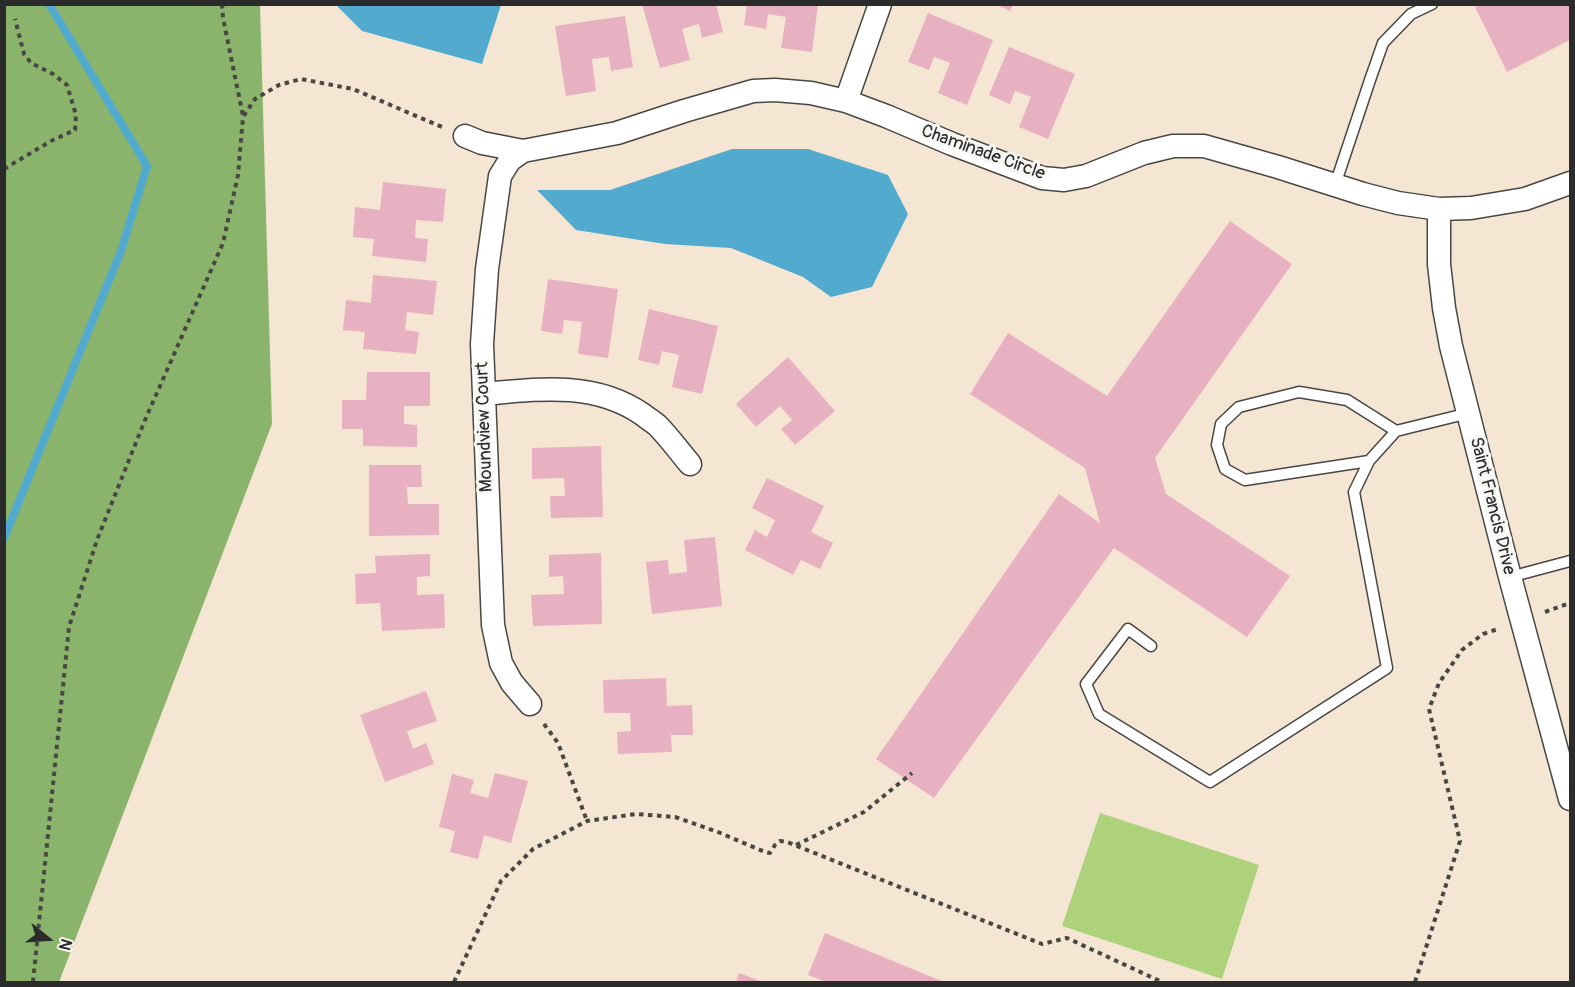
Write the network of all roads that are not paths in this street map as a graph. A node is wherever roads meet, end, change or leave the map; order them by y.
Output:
1 (880, 4) edge
2 (1432, 4) edge
3 (846, 102) junction
4 (465, 136) road end
5 (523, 151) junction
6 (1570, 183) edge
7 (1335, 185) junction
8 (1439, 209) junction
9 (484, 394) junction
10 (1469, 413) junction
11 (1396, 431) junction
12 (1369, 461) junction
13 (690, 464) dead end
14 (1570, 561) edge
15 (1510, 577) junction
16 (1151, 646) dead end
17 (530, 704) road end
18 (1570, 799) edge

1 - 3 street
2 - 7 lane
3 - 5 street, Chaminade Circle
3 - 7 street, Chaminade Circle
4 - 5 street, Chaminade Circle
5 - 9 street, Moundview Court
6 - 8 street, Chaminade Circle
7 - 8 street, Chaminade Circle
8 - 10 street, Saint Francis Drive
9 - 13 street
9 - 17 street, Moundview Court
10 - 11 lane
10 - 15 street, Saint Francis Drive
11 - 12 lane
11 - 12 lane
12 - 16 lane
14 - 15 lane
15 - 18 street, Saint Francis Drive

